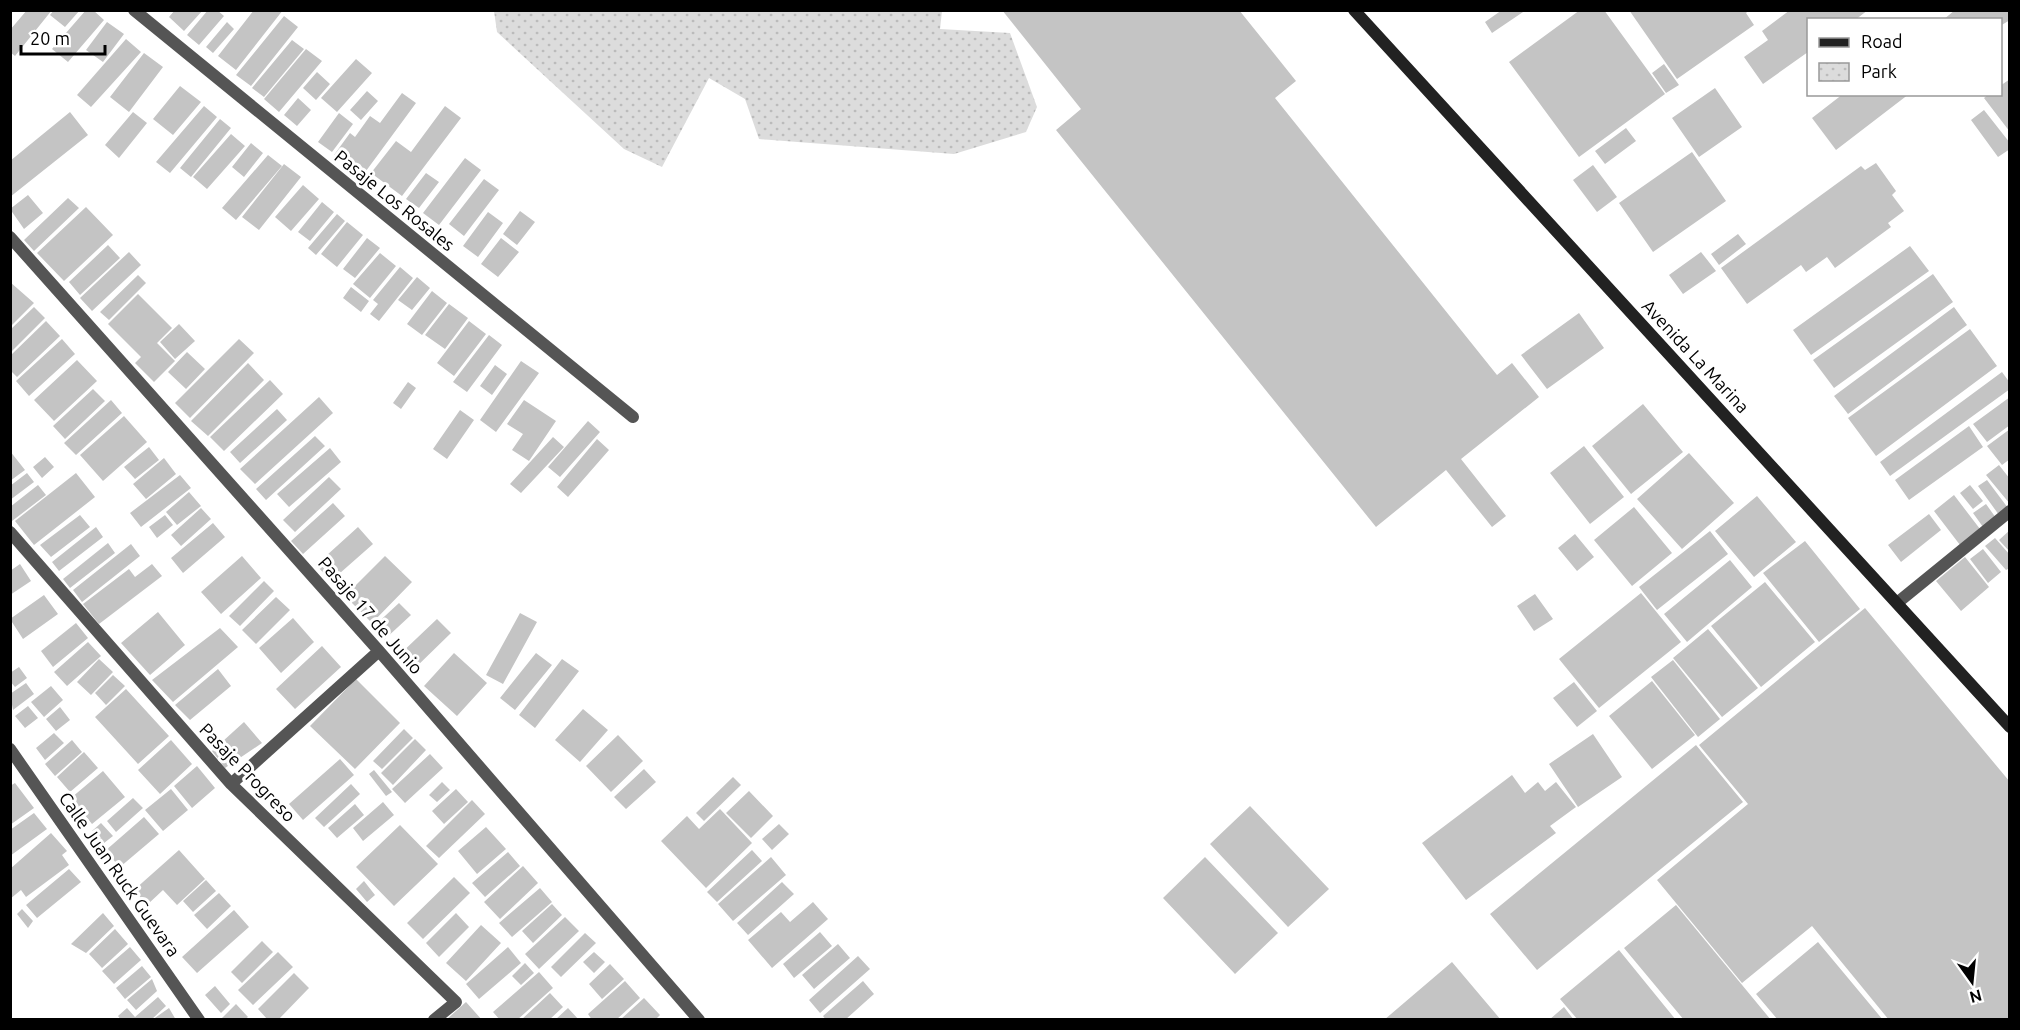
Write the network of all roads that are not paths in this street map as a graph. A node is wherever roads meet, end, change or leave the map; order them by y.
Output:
1 (134, 10) edge
2 (1354, 10) edge
3 (10, 237) edge
4 (633, 417) dead end
5 (2010, 512) edge
6 (10, 532) edge
7 (1897, 603) junction
8 (379, 651) junction
9 (2010, 727) edge
10 (10, 749) edge
11 (231, 784) junction
12 (199, 1020) edge
13 (434, 1020) edge
14 (699, 1020) edge

1 - 4 street, Pasaje Los Rosales
2 - 7 main road, Avenida La Marina
3 - 8 street, Pasaje 17 de Junio
5 - 7 street
6 - 11 street, Pasaje Progreso
7 - 9 main road, Avenida La Marina
8 - 11 street
8 - 14 street, Pasaje 17 de Junio
10 - 12 street, Calle Juan Ruck Guevara
11 - 13 street, Pasaje Progreso

